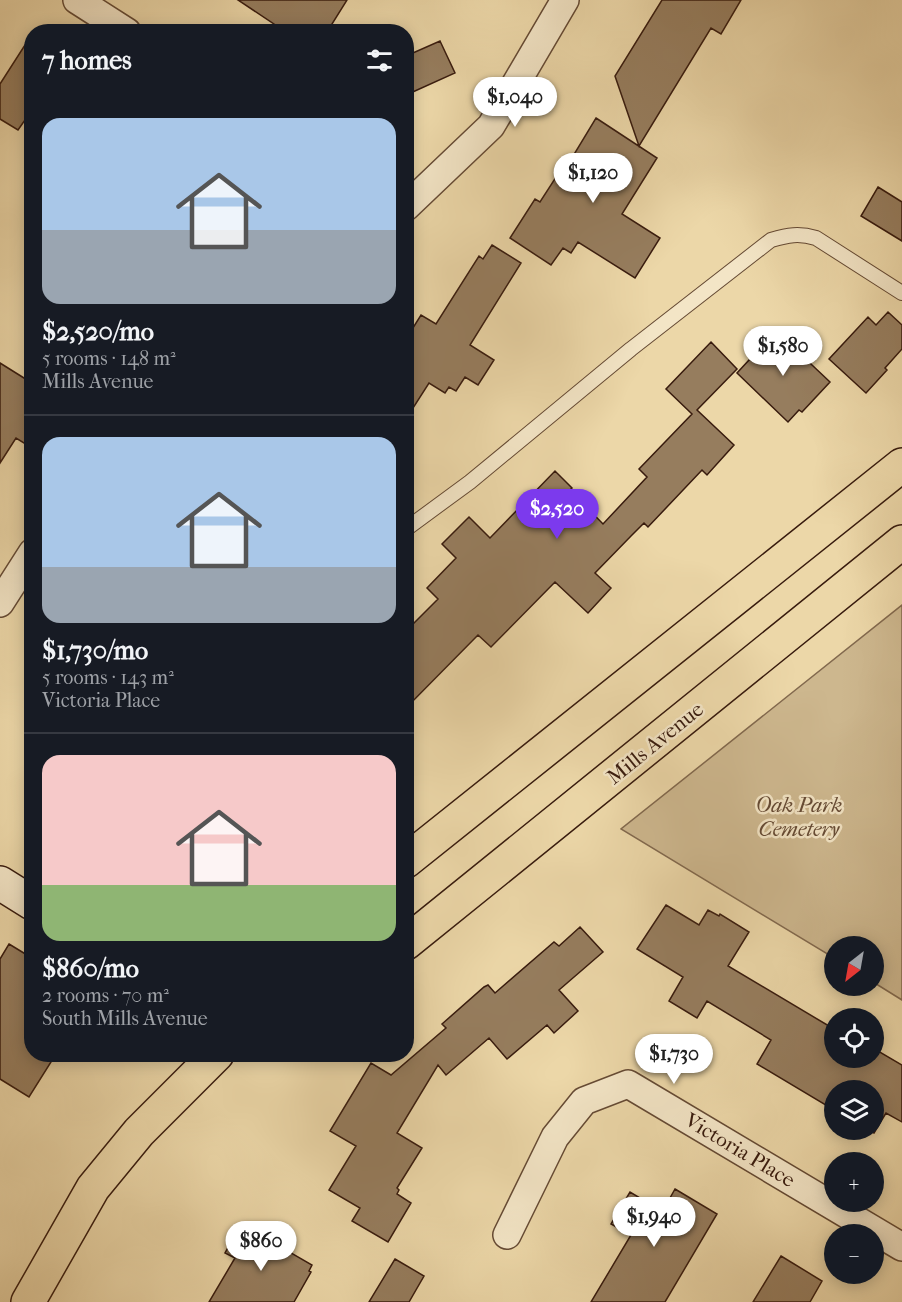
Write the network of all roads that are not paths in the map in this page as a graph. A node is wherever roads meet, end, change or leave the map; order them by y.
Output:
1 (77, 0) edge
2 (565, 0) edge
3 (114, 24) edge
4 (414, 199) edge
5 (902, 293) edge
6 (902, 465) edge
7 (414, 523) edge
8 (902, 542) edge
9 (24, 566) edge
10 (0, 603) edge
11 (414, 855) edge
12 (0, 883) edge
13 (24, 898) edge
14 (414, 937) edge
15 (209, 1062) edge
16 (507, 1235) dead end
17 (902, 1247) edge
18 (28, 1302) edge

1 - 3 street
2 - 4 street
5 - 7 lane
6 - 11 main road
8 - 14 main road, Mills Avenue
9 - 10 street
12 - 13 street
15 - 18 main road
16 - 17 street, Victoria Place

